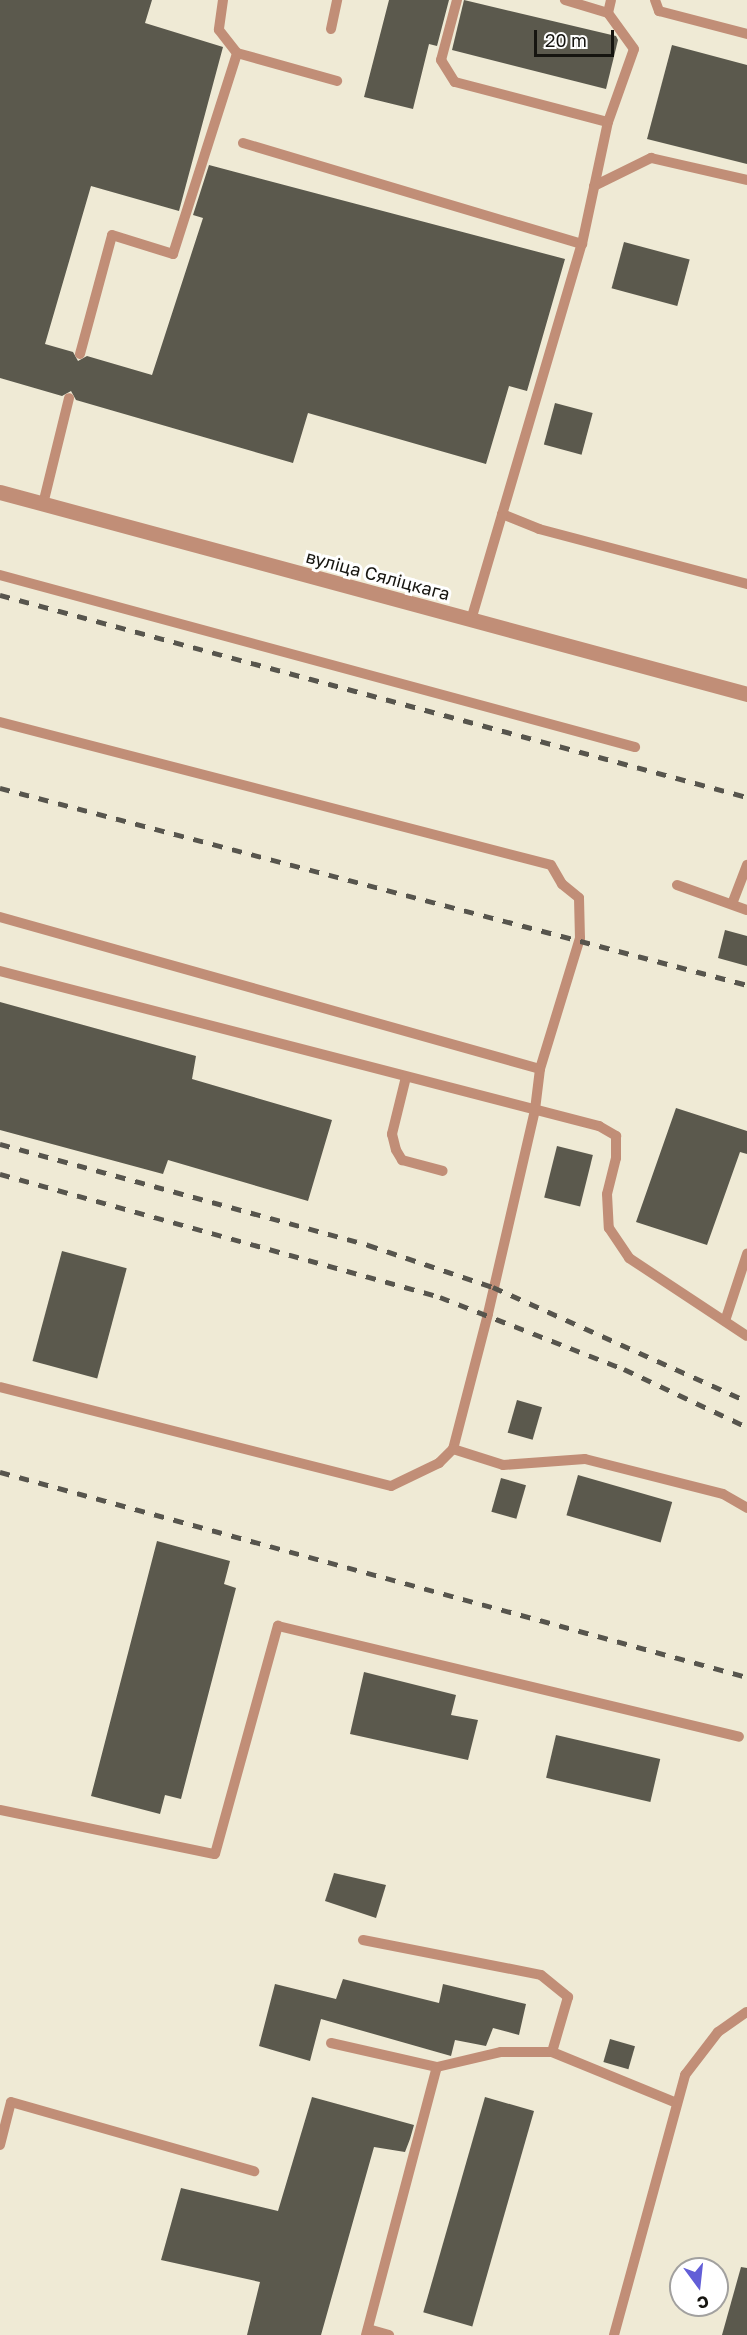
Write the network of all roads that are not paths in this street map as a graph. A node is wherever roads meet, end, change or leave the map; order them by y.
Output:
1 (223, 0) edge
2 (337, 0) edge
3 (457, 0) edge
4 (565, 0) edge
5 (611, 0) edge
6 (655, 0) edge
7 (608, 13) junction
8 (331, 29) dead end
9 (747, 34) edge
10 (237, 53) junction
11 (337, 81) dead end
12 (608, 122) junction
13 (243, 143) dead end
14 (747, 180) edge
15 (594, 186) junction
16 (582, 244) junction
17 (80, 354) dead end
18 (69, 398) dead end
19 (0, 492) edge
20 (43, 504) junction
21 (502, 514) junction
22 (0, 575) edge
23 (747, 584) edge
24 (471, 620) junction
25 (747, 694) edge
26 (0, 722) edge
27 (635, 747) dead end
28 (747, 866) edge
29 (677, 885) dead end
30 (732, 904) junction
31 (747, 910) edge
32 (0, 917) edge
33 (0, 971) edge
34 (540, 1069) junction
35 (406, 1077) junction
36 (535, 1110) junction
37 (443, 1171) dead end
38 (747, 1254) edge
39 (725, 1321) junction
40 (747, 1336) edge
41 (0, 1387) edge
42 (453, 1449) junction
43 (747, 1508) edge
44 (739, 1737) dead end
45 (0, 1810) edge
46 (363, 1940) dead end
47 (747, 2012) edge
48 (331, 2043) dead end
49 (552, 2052) junction
50 (437, 2067) junction
51 (677, 2103) junction
52 (0, 2145) edge
53 (254, 2171) dead end
54 (367, 2332) edge
55 (389, 2335) edge
56 (614, 2335) edge

1 - 10 lane
2 - 8 lane
3 - 12 lane
4 - 7 lane
5 - 7 lane
6 - 9 lane
7 - 12 lane
10 - 11 lane
10 - 17 lane
12 - 15 lane
13 - 16 lane
14 - 15 lane
15 - 16 lane
16 - 21 lane
18 - 20 lane
19 - 20 street, вуліца Сяліцкага
20 - 24 street, вуліца Сяліцкага
21 - 23 lane
21 - 24 lane
22 - 27 lane
24 - 25 street, вуліца Сяліцкага
26 - 34 lane
28 - 30 lane
29 - 30 lane
30 - 31 lane
32 - 34 lane
33 - 35 lane
34 - 36 lane
35 - 36 lane
35 - 37 lane
36 - 39 lane
36 - 42 lane
38 - 39 lane
39 - 40 lane
41 - 42 lane
42 - 43 lane
44 - 45 lane
46 - 49 lane
47 - 51 lane
48 - 50 lane
49 - 50 lane
49 - 51 lane
50 - 54 lane
51 - 56 lane
52 - 53 lane
54 - 55 lane

